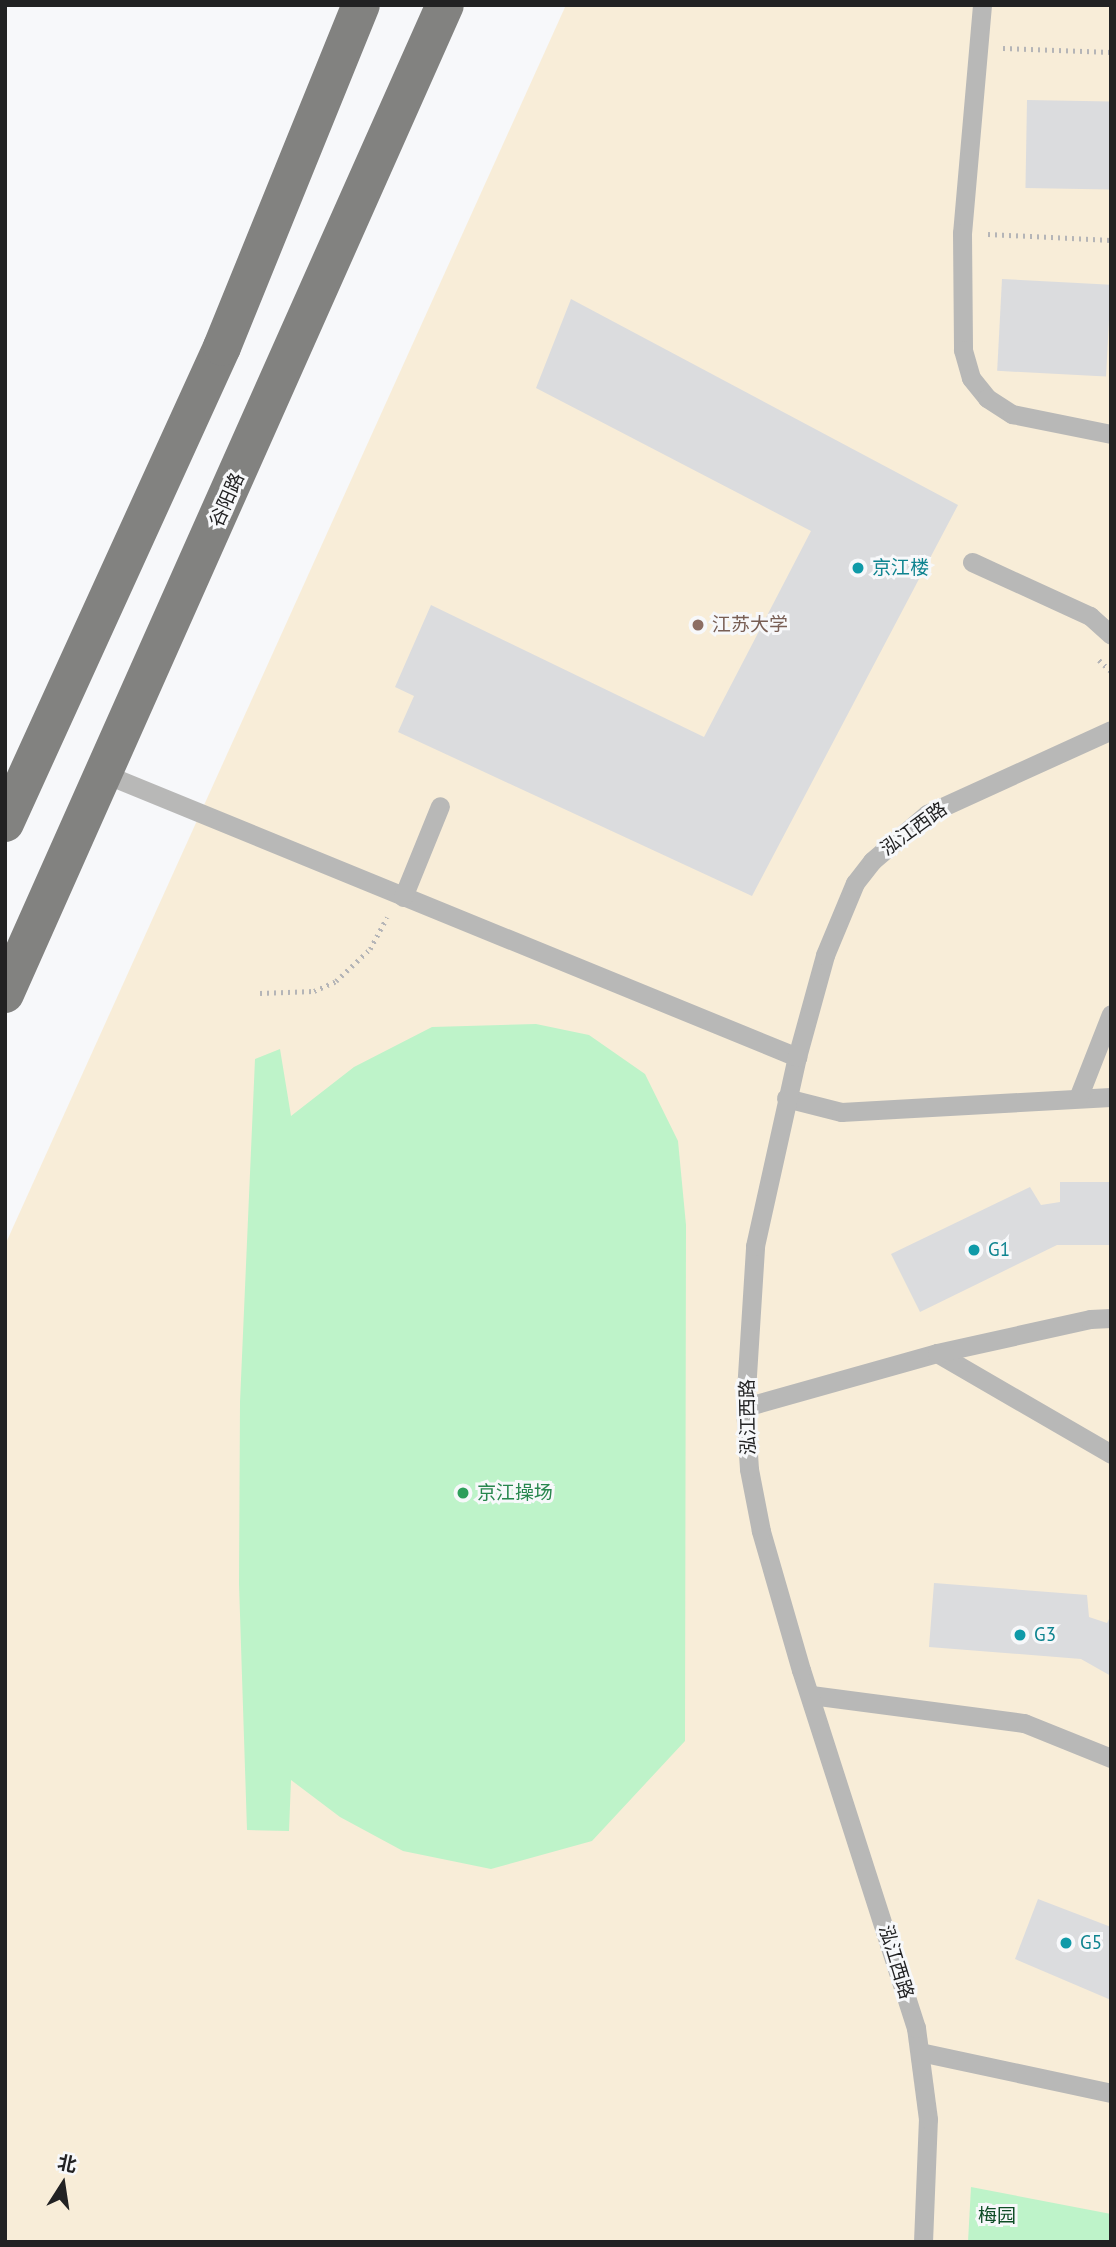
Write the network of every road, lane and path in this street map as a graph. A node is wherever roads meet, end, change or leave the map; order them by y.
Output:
1 (361, 5) edge
2 (445, 5) edge
3 (982, 5) edge
4 (982, 48) junction
5 (1111, 52) edge
6 (962, 233) junction
7 (1111, 240) edge
8 (1111, 434) edge
9 (972, 562) dead end
10 (1111, 635) edge
11 (1111, 730) edge
12 (105, 774) junction
13 (440, 806) dead end
14 (5, 823) edge
15 (403, 897) junction
16 (380, 927) dead end
17 (260, 993) dead end
18 (5, 994) edge
19 (1111, 1014) edge
20 (797, 1057) junction
21 (1111, 1097) edge
22 (786, 1098) junction
23 (1078, 1098) junction
24 (1111, 1318) edge
25 (937, 1353) junction
26 (745, 1407) junction
27 (1111, 1454) edge
28 (811, 1695) junction
29 (1111, 1758) edge
30 (920, 2052) junction
31 (1111, 2093) edge
32 (923, 2242) edge

1 - 14 main road
2 - 12 main road, 谷阳路
3 - 4 lane
4 - 5 path
4 - 6 lane
6 - 7 path
6 - 8 lane
9 - 10 lane
11 - 20 lane, 泓江西路
12 - 15 lane
12 - 18 main road, 谷阳路
13 - 15 lane
15 - 20 lane
16 - 17 path
19 - 23 lane
20 - 22 lane, 泓江西路
21 - 23 lane
22 - 23 lane
22 - 26 lane, 泓江西路
24 - 25 lane
25 - 26 lane
25 - 27 lane
26 - 28 lane, 泓江西路
28 - 29 lane
28 - 30 lane, 泓江西路
30 - 31 lane
30 - 32 lane, 泓江西路

